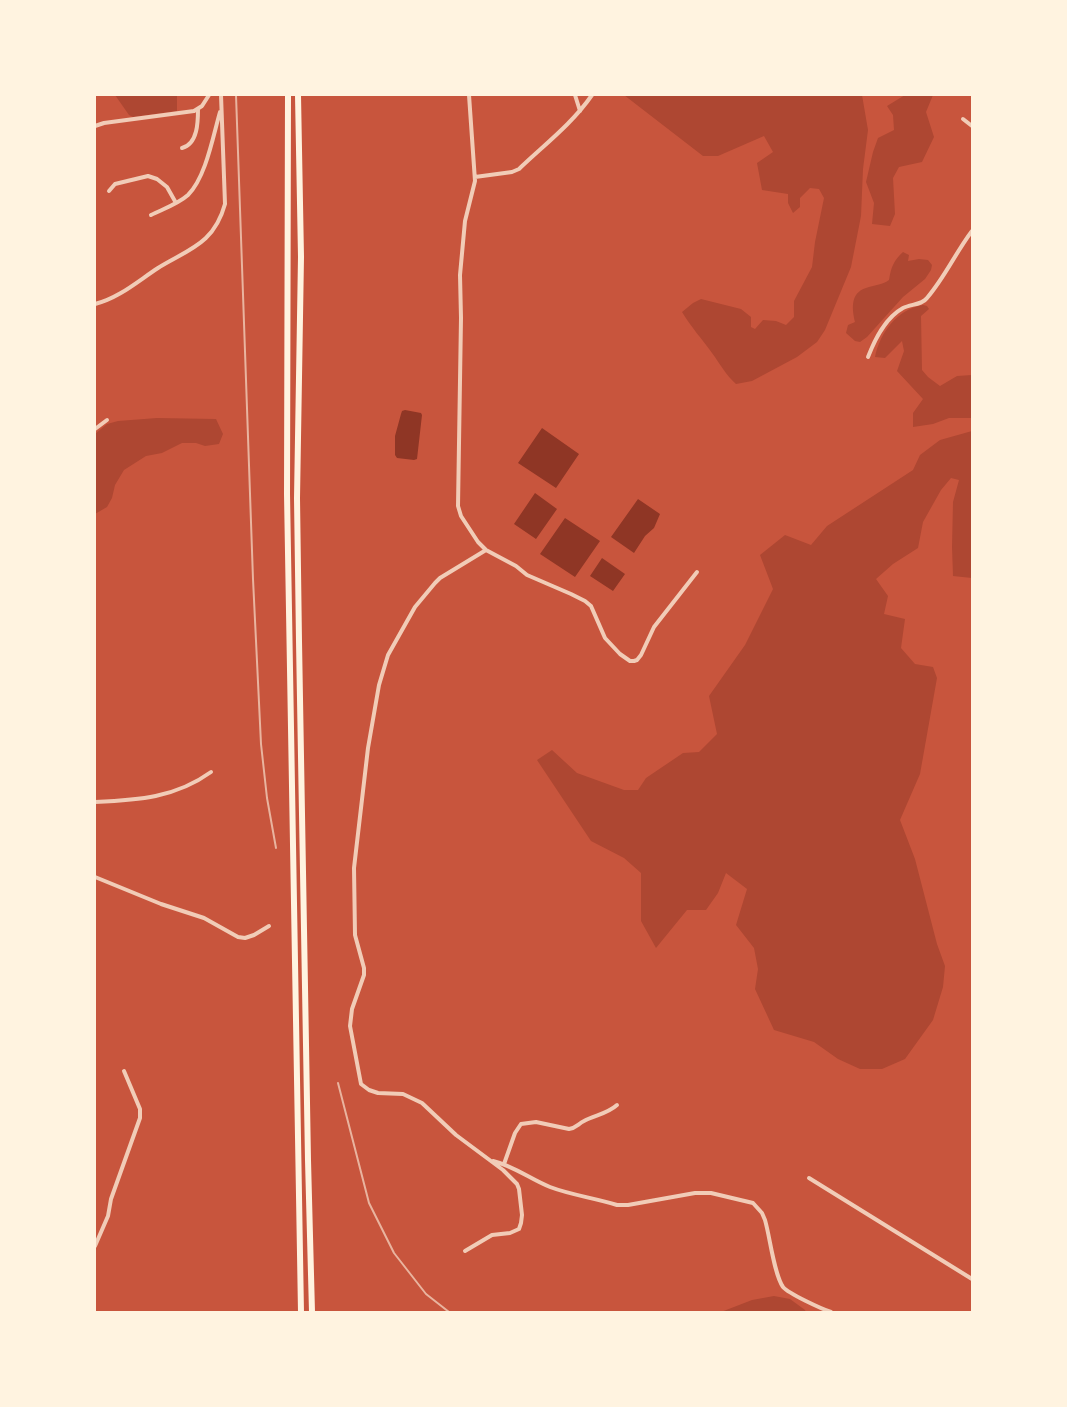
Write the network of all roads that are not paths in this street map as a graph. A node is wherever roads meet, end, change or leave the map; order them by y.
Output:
1 (208, 95) edge
2 (221, 95) edge
3 (288, 95) edge
4 (298, 95) edge
5 (469, 95) edge
6 (574, 95) edge
7 (592, 95) edge
8 (221, 107) junction
9 (198, 109) junction
10 (580, 111) junction
11 (962, 119) dead end
12 (95, 126) edge
13 (972, 126) edge
14 (182, 148) dead end
15 (475, 177) junction
16 (109, 191) dead end
17 (176, 203) junction
18 (151, 215) dead end
19 (972, 231) edge
20 (95, 304) edge
21 (868, 357) dead end
22 (107, 420) dead end
23 (95, 429) edge
24 (486, 550) junction
25 (697, 572) dead end
26 (211, 772) dead end
27 (95, 802) edge
28 (95, 877) edge
29 (268, 926) dead end
30 (124, 1071) dead end
31 (617, 1105) dead end
32 (490, 1160) junction
33 (504, 1164) junction
34 (809, 1178) dead end
35 (95, 1246) edge
36 (465, 1251) dead end
37 (972, 1279) edge
38 (301, 1312) edge
39 (312, 1312) edge
40 (831, 1312) edge

1 - 9 street
2 - 8 street
3 - 38 highway
4 - 39 highway
5 - 15 street
6 - 10 street
7 - 10 street
8 - 17 street
8 - 20 street
9 - 12 street
9 - 14 street
10 - 15 street
11 - 13 street
15 - 24 street
16 - 17 street
17 - 18 street
19 - 21 street
22 - 23 street
24 - 25 street
24 - 32 street
26 - 27 street
28 - 29 street
30 - 35 street
31 - 33 street
32 - 33 street
32 - 36 street
33 - 40 street
34 - 37 street

